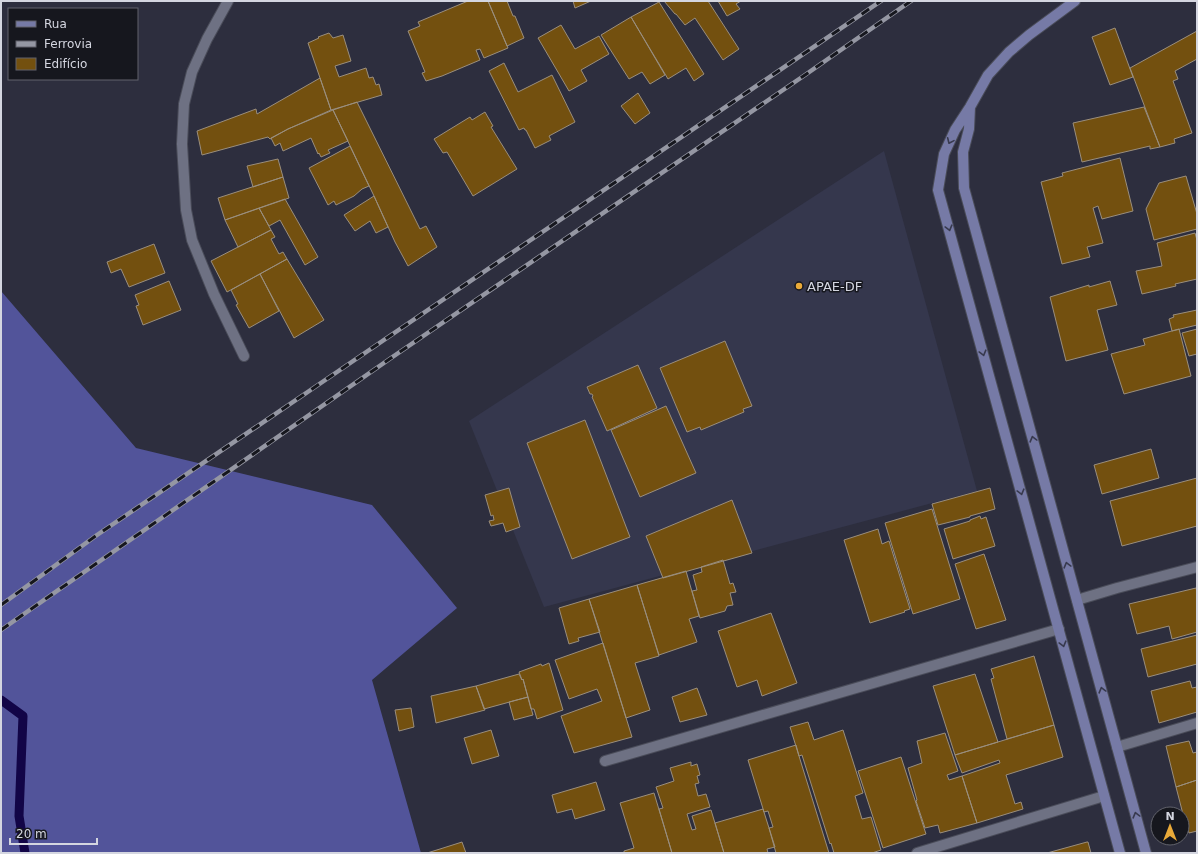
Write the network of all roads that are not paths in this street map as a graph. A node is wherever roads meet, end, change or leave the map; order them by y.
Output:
1 (228, 1) edge
2 (1075, 1) edge
3 (970, 108) junction
4 (244, 356) dead end
5 (1197, 567) edge
6 (1077, 600) junction
7 (1058, 629) junction
8 (1197, 723) edge
9 (1117, 747) junction
10 (605, 761) dead end
11 (1104, 796) junction
12 (917, 853) edge
13 (1120, 853) edge
14 (1146, 853) edge

1 - 4 street
2 - 3 street
6 -> 3 street
3 -> 7 street
5 - 6 street
9 -> 6 street
7 - 10 street
7 -> 11 street
8 - 9 street
14 -> 9 street
11 - 12 street
11 - 13 street

